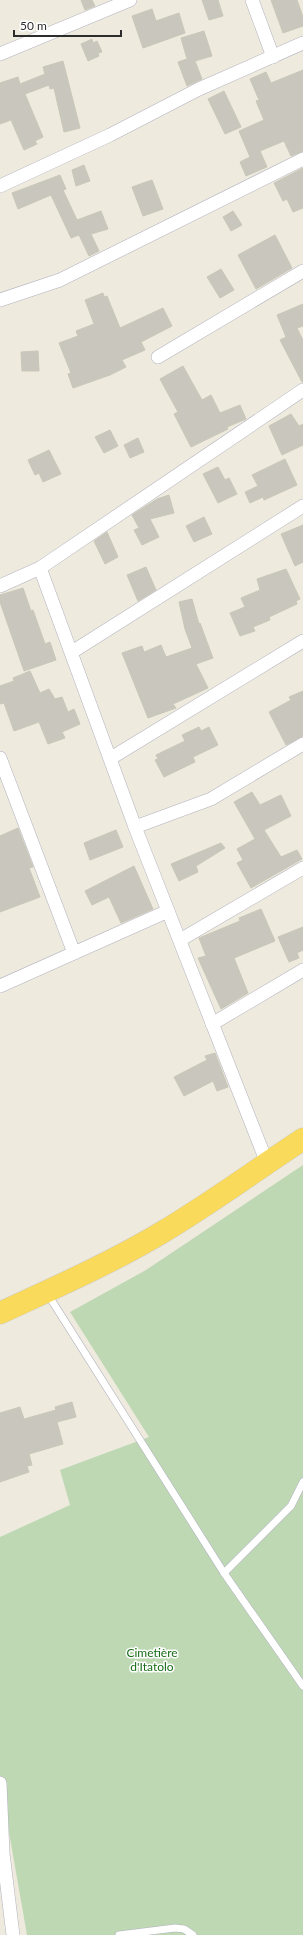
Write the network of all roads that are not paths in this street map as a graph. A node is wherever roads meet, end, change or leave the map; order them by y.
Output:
1 (130, 0) edge
2 (252, 0) edge
3 (303, 43) edge
4 (0, 54) edge
5 (273, 57) junction
6 (303, 159) edge
7 (0, 186) edge
8 (303, 271) edge
9 (0, 300) edge
10 (158, 357) dead end
11 (303, 390) edge
12 (303, 506) edge
13 (40, 568) junction
14 (0, 586) edge
15 (303, 641) edge
16 (72, 652) junction
17 (303, 744) edge
18 (0, 758) edge
19 (111, 758) junction
20 (135, 827) junction
21 (303, 868) edge
22 (168, 911) junction
23 (180, 940) junction
24 (74, 953) junction
25 (303, 970) edge
26 (0, 986) edge
27 (212, 1024) junction
28 (303, 1139) edge
29 (267, 1163) junction
30 (46, 1292) junction
31 (0, 1313) edge
32 (303, 1482) edge
33 (224, 1573) junction
34 (303, 1686) edge
35 (0, 1783) edge
36 (13, 1935) edge
37 (119, 1935) edge
38 (193, 1935) edge

1 - 4 street
2 - 5 street
3 - 5 street
5 - 7 street
6 - 9 street
8 - 10 street
11 - 13 street
12 - 16 street
13 - 14 street
13 - 16 street
15 - 19 street
16 - 19 street
17 - 20 street
18 - 24 street
19 - 20 street
20 - 22 street
21 - 23 street
22 - 23 street
22 - 24 street
23 - 27 street
24 - 26 street
25 - 27 street
27 - 29 street
28 - 29 highway
29 - 30 highway
30 - 31 highway
30 - 33 lane
32 - 33 lane
33 - 34 lane
35 - 36 street
37 - 38 lane

